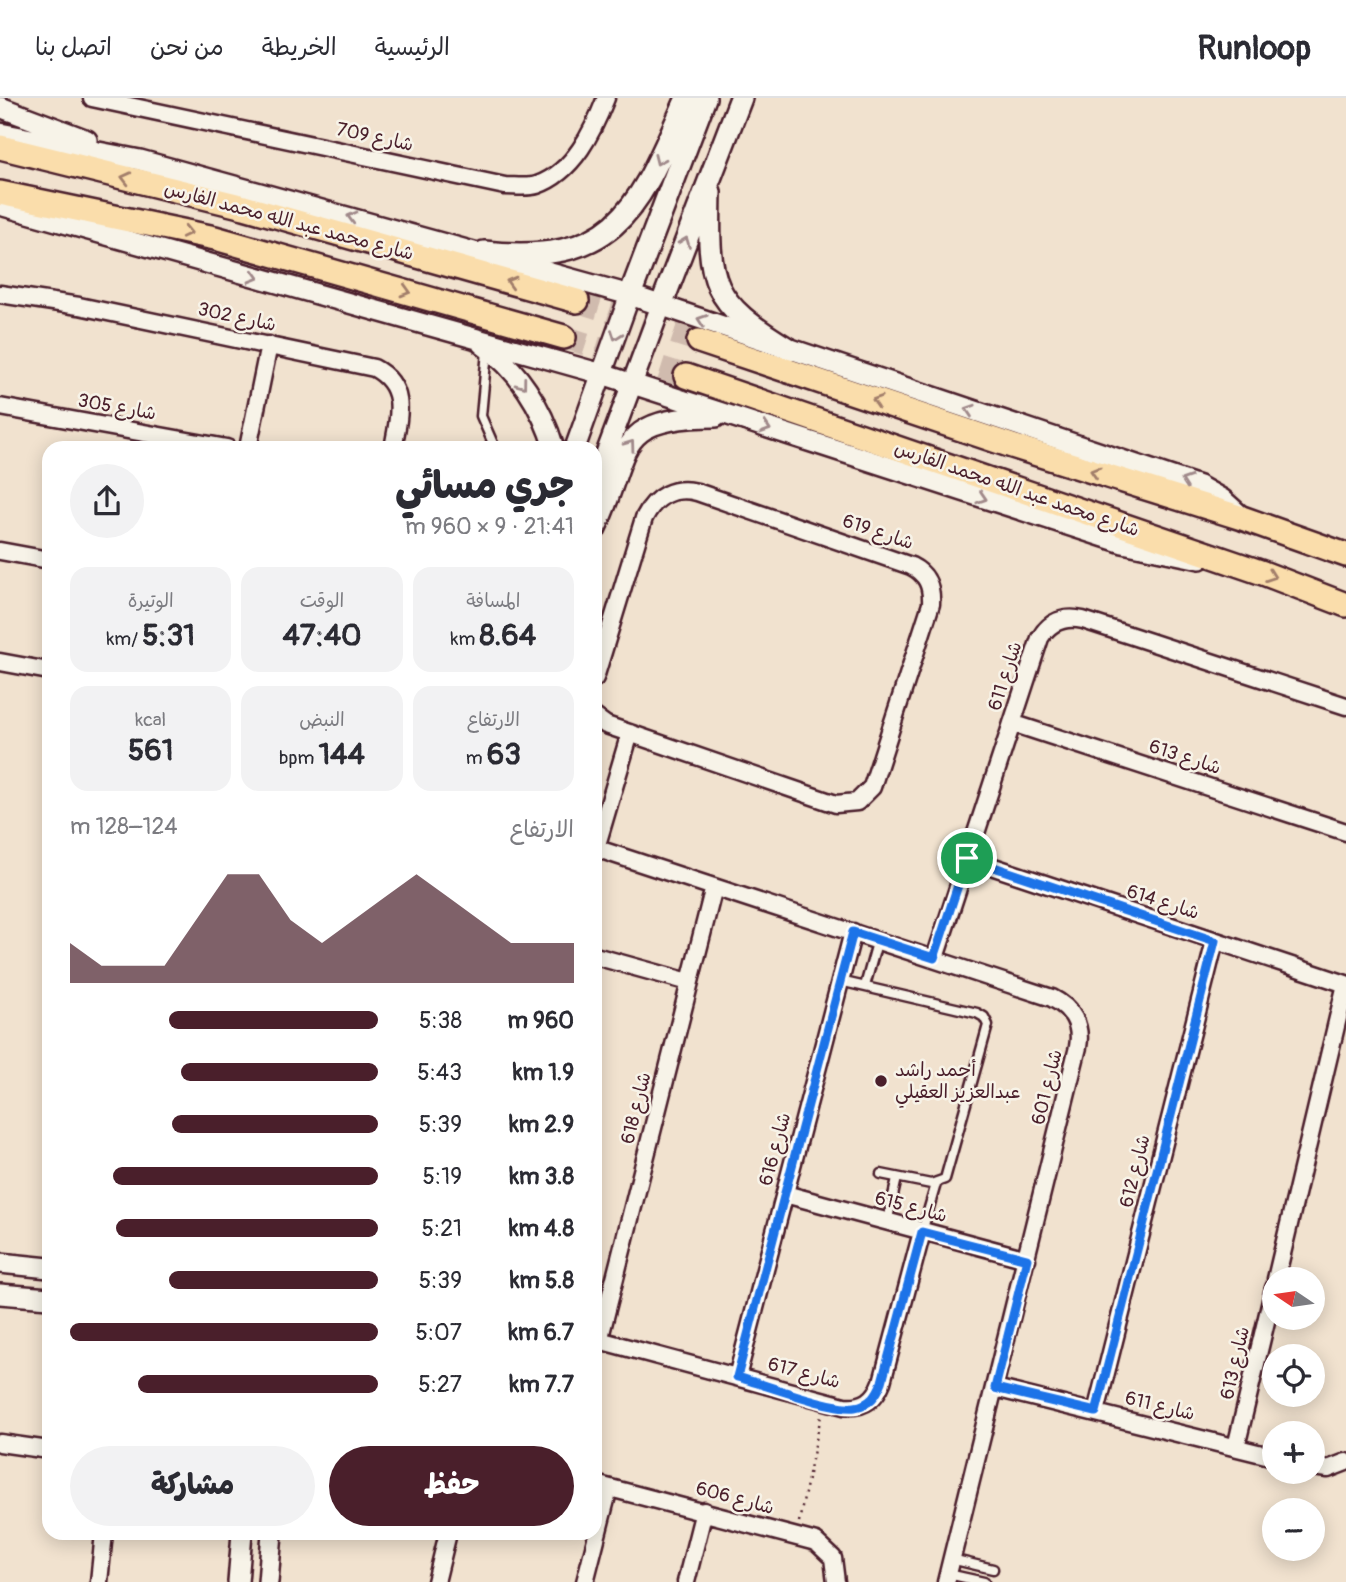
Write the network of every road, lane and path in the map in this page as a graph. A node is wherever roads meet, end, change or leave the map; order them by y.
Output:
1 (92, 98) edge
2 (606, 98) edge
3 (687, 98) edge
4 (705, 98) edge
5 (741, 98) edge
6 (0, 107) edge
7 (0, 133) edge
8 (0, 147) edge
9 (140, 160) junction
10 (711, 175) junction
11 (0, 193) edge
12 (0, 205) edge
13 (484, 253) junction
14 (0, 293) edge
15 (630, 295) junction
16 (577, 301) tunnel mouth
17 (661, 306) junction
18 (564, 337) tunnel mouth
19 (699, 341) tunnel mouth
20 (480, 343) junction
21 (269, 345) junction
22 (790, 350) junction
23 (602, 374) junction
24 (685, 376) tunnel mouth
25 (631, 384) junction
26 (0, 407) edge
27 (734, 417) junction
28 (189, 441) edge
29 (249, 441) edge
30 (394, 441) edge
31 (492, 441) edge
32 (551, 441) edge
33 (578, 441) edge
34 (602, 464) edge
35 (602, 511) edge
36 (1242, 518) junction
37 (0, 551) edge
38 (1346, 555) edge
39 (42, 559) edge
40 (1227, 561) junction
41 (1346, 605) edge
42 (602, 655) edge
43 (0, 662) edge
44 (42, 670) edge
45 (1346, 706) edge
46 (602, 720) edge
47 (1012, 723) junction
48 (630, 733) junction
49 (602, 828) edge
50 (1346, 832) edge
51 (602, 850) edge
52 (967, 858) junction
53 (714, 887) junction
54 (853, 932) junction
55 (878, 939) junction
56 (1215, 941) junction
57 (602, 958) edge
58 (934, 958) junction
59 (840, 981) junction
60 (689, 982) junction
61 (1346, 984) edge
62 (865, 986) junction
63 (881, 1174) dead end
64 (897, 1178) junction
65 (936, 1184) junction
66 (785, 1194) junction
67 (887, 1223) junction
68 (922, 1232) junction
69 (1027, 1259) junction
70 (0, 1263) edge
71 (42, 1267) edge
72 (1279, 1267) edge
73 (0, 1294) edge
74 (42, 1297) edge
75 (602, 1321) edge
76 (1264, 1330) edge
77 (602, 1341) edge
78 (737, 1377) junction
79 (995, 1388) junction
80 (824, 1401) junction
81 (1096, 1412) junction
82 (0, 1443) edge
83 (1236, 1447) junction
84 (42, 1449) edge
85 (1262, 1454) edge
86 (1346, 1462) edge
87 (1325, 1468) edge
88 (602, 1486) edge
89 (704, 1511) junction
90 (796, 1536) junction
91 (103, 1540) edge
92 (241, 1540) edge
93 (271, 1540) edge
94 (447, 1540) edge
95 (592, 1540) edge
96 (993, 1569) dead end
97 (948, 1572) edge
98 (99, 1582) edge
99 (238, 1582) edge
100 (268, 1582) edge
101 (436, 1582) edge
102 (585, 1582) edge
103 (687, 1582) edge
104 (836, 1582) edge
105 (984, 1582) edge

1 - 2 street, شارع 709
3 -> 13 main road
4 - 15 main road
5 - 10 main road
6 - 9 street
7 - 9 street
16 -> 8 main road, شارع محمد عبد الله محمد الفارس
13 -> 9 street
17 -> 10 main road
10 - 22 main road
11 -> 18 main road, شارع محمد عبد الله محمد الفارس
12 -> 20 street
13 - 15 street
14 - 21 street, شارع 302
15 - 17 street
15 -> 23 street
22 -> 17 street
17 - 25 street
36 -> 19 main road, شارع محمد عبد الله محمد الفارس
20 - 23 street
20 - 31 lane
20 -> 32 street
21 - 29 street
21 - 30 street, شارع 302
36 -> 22 street
23 - 25 street
23 - 33 street
24 - 40 main road, شارع محمد عبد الله محمد الفارس
25 - 27 street
25 - 34 street
26 - 28 street, شارع 305
35 -> 27 street
27 -> 40 street
36 - 38 main road, شارع محمد عبد الله محمد الفارس
37 - 39 street
40 -> 41 main road, شارع محمد عبد الله محمد الفارس
42 - 48 street, شارع 619
43 - 44 street
45 - 47 street, شارع 611
46 - 48 street, شارع 619
47 - 50 street, شارع 613
47 - 52 street, شارع 611
48 - 49 street
51 - 53 street, شارع 601
52 - 56 street, شارع 614
52 - 58 street, شارع 611
53 - 54 street, شارع 601
53 - 60 street, شارع 618
54 - 55 street, شارع 601
54 - 59 street, شارع 616
55 - 58 street, شارع 601
55 - 62 lane
56 - 61 street, شارع 614
56 - 81 street, شارع 612
57 - 60 street
58 - 69 street, شارع 601
59 - 62 lane
59 - 66 street, شارع 616
60 - 75 street, شارع 618
61 - 72 street
62 - 65 lane
63 - 64 lane
64 - 65 lane
64 - 67 lane
65 - 68 lane
66 - 67 street, شارع 615
66 - 78 street, شارع 616
67 - 68 street, شارع 615
68 - 69 street, شارع 615
68 - 80 street, شارع 617
69 - 79 street, شارع 601
70 - 71 street
73 - 74 street
76 - 83 street, شارع 613
77 - 78 street, شارع 617
78 - 80 street, شارع 617
79 - 81 street, شارع 611
79 - 97 street, شارع 601
80 - 90 path
81 - 83 street, شارع 611
82 - 84 street
83 - 85 street, شارع 611
86 - 87 street
88 - 89 street, شارع 606
89 - 90 street, شارع 606
89 - 103 street
90 - 104 street, شارع 606
91 - 98 street
92 - 99 street
93 - 100 street
94 - 101 street
95 - 102 street
96 - 97 lane
97 - 105 lane

